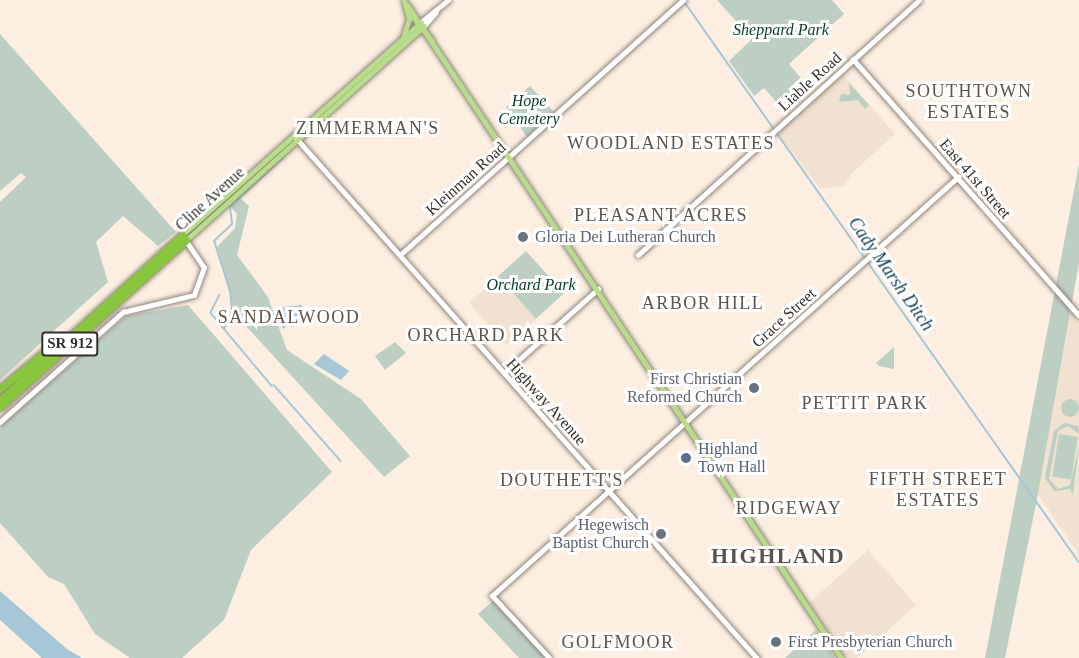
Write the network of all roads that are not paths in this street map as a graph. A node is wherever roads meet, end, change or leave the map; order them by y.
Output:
1 (448, 0) edge
2 (918, 0) edge
3 (682, 1) edge
4 (406, 4) edge
5 (420, 25) junction
6 (401, 38) junction
7 (853, 59) junction
8 (296, 138) junction
9 (510, 155) junction
10 (958, 177) junction
11 (184, 237) junction
12 (399, 255) junction
13 (638, 255) dead end
14 (598, 289) junction
15 (1079, 315) edge
16 (88, 320) junction
17 (504, 373) junction
18 (38, 374) junction
19 (0, 389) edge
20 (0, 400) edge
21 (0, 407) edge
22 (0, 413) edge
23 (0, 422) edge
24 (686, 422) junction
25 (609, 492) junction
26 (549, 658) edge
27 (757, 658) edge
28 (841, 658) edge

1 - 5 street, Cline Avenue
2 - 7 street, Liable Road
3 - 9 street, Kleinman Road
4 - 5 main road
4 - 6 main road
5 - 6 main road, Cline Avenue / SR 912
5 - 8 main road, Cline Avenue / SR 912
5 - 9 main road
6 - 8 main road, Cline Avenue / SR 912
7 - 10 street, East 41st Street
7 - 13 street, Liable Road
8 - 11 main road, Cline Avenue / SR 912
8 - 12 street, Highway Avenue
9 - 12 street, Kleinman Road
9 - 14 main road
10 - 15 street, East 41st Street
10 - 24 street, Grace Street
11 - 16 highway, Cline Avenue / SR 912
11 - 18 highway, Cline Avenue / SR 912
11 - 23 street
12 - 17 street, Highway Avenue
14 - 17 street
14 - 24 main road
16 - 19 highway
16 - 20 highway, Cline Avenue / SR 912
17 - 25 street, Highway Avenue
18 - 21 highway, Cline Avenue / SR 912
18 - 22 highway
24 - 25 street, Grace Street
24 - 28 main road
25 - 26 street, Grace Street
25 - 27 street, Highway Avenue

